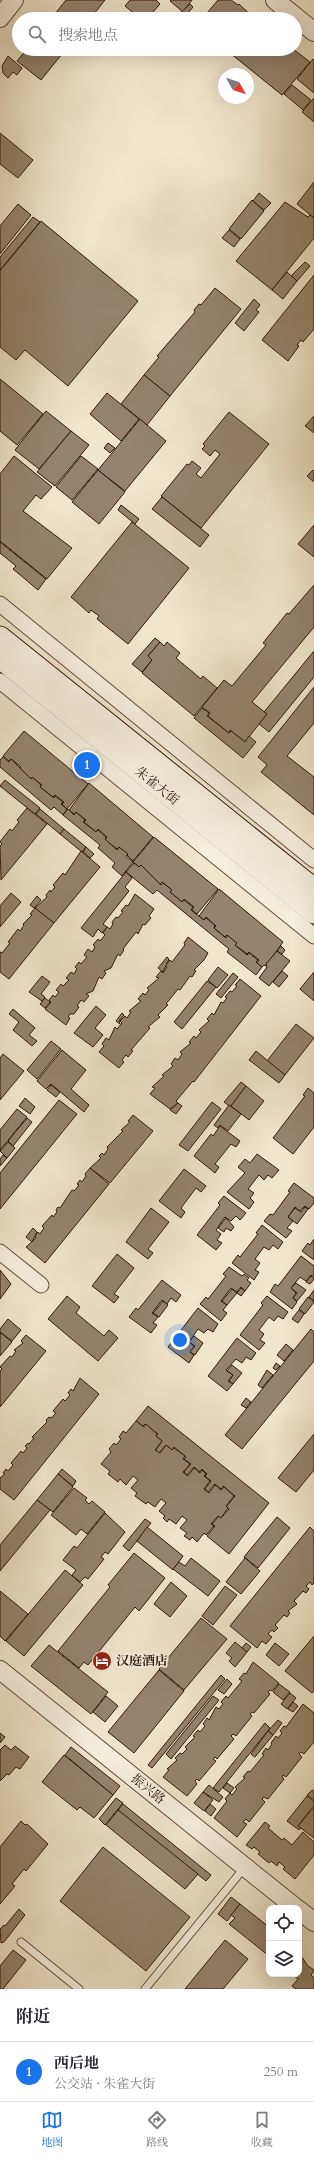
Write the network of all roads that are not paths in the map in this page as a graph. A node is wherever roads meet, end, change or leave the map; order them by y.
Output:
1 (14, 0) edge
2 (275, 0) edge
3 (290, 12) edge
4 (0, 18) edge
5 (302, 22) edge
6 (314, 32) edge
7 (0, 604) edge
8 (30, 629) junction
9 (3, 659) edge
10 (314, 860) edge
11 (314, 889) edge
12 (314, 913) edge
13 (314, 936) edge
14 (0, 1252) edge
15 (41, 1285) dead end
16 (0, 1670) edge
17 (245, 1867) junction
18 (292, 1905) edge
19 (302, 1912) edge
20 (314, 1922) edge
21 (21, 1942) dead end
22 (80, 1989) edge
23 (145, 1989) edge

1 - 4 street
2 - 3 street
5 - 6 street
7 - 8 street
8 - 9 street
8 - 10 street
9 - 11 main road, 朱雀大街
9 - 12 main road, 朱雀大街
9 - 13 street
14 - 15 street
16 - 17 street, 振兴路
17 - 18 street, 振兴路
17 - 23 lane
19 - 20 street
21 - 22 lane

